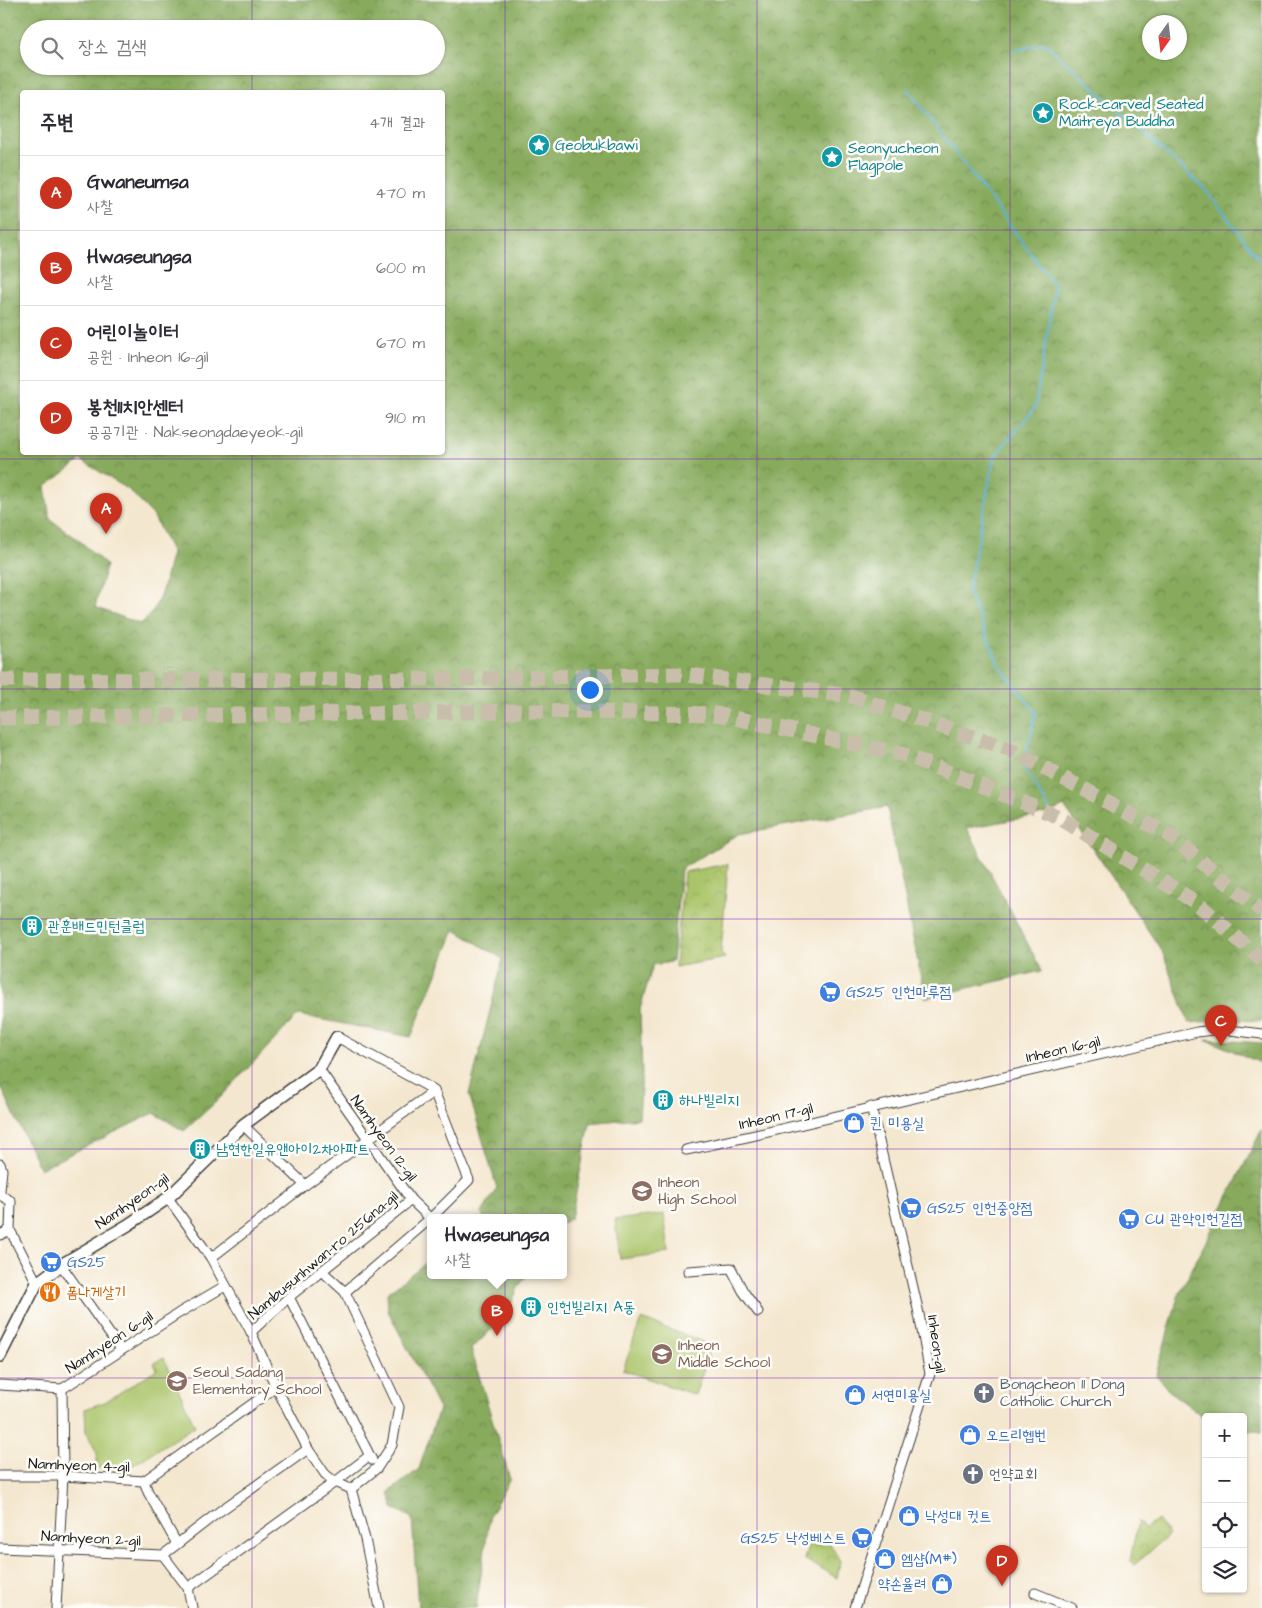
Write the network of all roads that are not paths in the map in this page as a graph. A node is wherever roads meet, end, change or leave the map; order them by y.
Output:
1 (1262, 1034) edge
2 (337, 1037) joint
3 (318, 1069) junction
4 (434, 1091) junction
5 (871, 1107) junction
6 (243, 1125) junction
7 (368, 1140) junction
8 (686, 1150) dead end
9 (0, 1164) edge
10 (305, 1185) junction
11 (0, 1190) edge
12 (0, 1195) edge
13 (168, 1198) junction
14 (412, 1200) junction
15 (427, 1214) edge
16 (435, 1214) edge
17 (427, 1221) edge
18 (10, 1230) junction
19 (0, 1235) edge
20 (211, 1258) junction
21 (62, 1265) junction
22 (322, 1270) junction
23 (688, 1271) dead end
24 (37, 1282) junction
25 (225, 1286) junction
26 (345, 1292) junction
27 (289, 1297) junction
28 (758, 1312) dead end
29 (251, 1332) junction
30 (121, 1350) junction
31 (0, 1356) edge
32 (0, 1385) edge
33 (276, 1387) junction
34 (62, 1389) junction
35 (308, 1449) junction
36 (369, 1456) junction
37 (377, 1468) junction
38 (0, 1476) edge
39 (62, 1476) junction
40 (144, 1481) junction
41 (335, 1482) junction
42 (351, 1489) junction
43 (177, 1544) junction
44 (0, 1548) edge
45 (58, 1550) junction
46 (163, 1555) junction
47 (188, 1588) junction
48 (1035, 1593) dead end
49 (56, 1608) edge
50 (192, 1608) edge
51 (379, 1608) edge
52 (855, 1608) edge
53 (1072, 1608) edge

1 - 5 street, Inheon 16-gil
2 - 3 street, Namhyeon-gil
2 - 4 street
3 - 6 street, Namhyeon-gil
3 - 7 street, Namhyeon 12-gil
4 - 7 street
4 - 16 street
5 - 8 street, Inheon 17-gil
5 - 52 street, Inheon-gil
6 - 10 street
6 - 13 street, Namhyeon-gil
7 - 10 street
7 - 14 street, Namhyeon 12-gil
9 - 11 street
10 - 20 street
12 - 18 street
13 - 20 street
13 - 21 street, Namhyeon-gil
14 - 15 street, Namhyeon 12-gil
14 - 22 street, Nambusunhwan-ro 256na-gil
17 - 26 street
18 - 19 street
18 - 24 street
20 - 25 street
21 - 24 street, Namhyeon-gil
21 - 30 street
22 - 26 street
22 - 27 street, Nambusunhwan-ro 256na-gil
23 - 28 street
24 - 31 street, Namhyeon-gil
25 - 29 street
25 - 30 street, Namhyeon 6-gil
26 - 37 street
27 - 29 street, Nambusunhwan-ro 256na-gil
27 - 36 street
29 - 33 street
30 - 34 street, Namhyeon 6-gil
32 - 34 street, Namhyeon 6-gil
33 - 35 street
33 - 40 street, Namhyeon 4-gil
34 - 39 street
35 - 41 street
35 - 43 street
36 - 37 street
36 - 41 street
37 - 42 street
38 - 39 street, Namhyeon 4-gil
39 - 40 street, Namhyeon 4-gil
39 - 45 street
40 - 43 street
41 - 42 street
41 - 47 street
42 - 51 street
43 - 46 street
44 - 45 street, Namhyeon 2-gil
45 - 46 street, Namhyeon 2-gil
45 - 49 street
46 - 47 street
47 - 50 street
48 - 53 street

